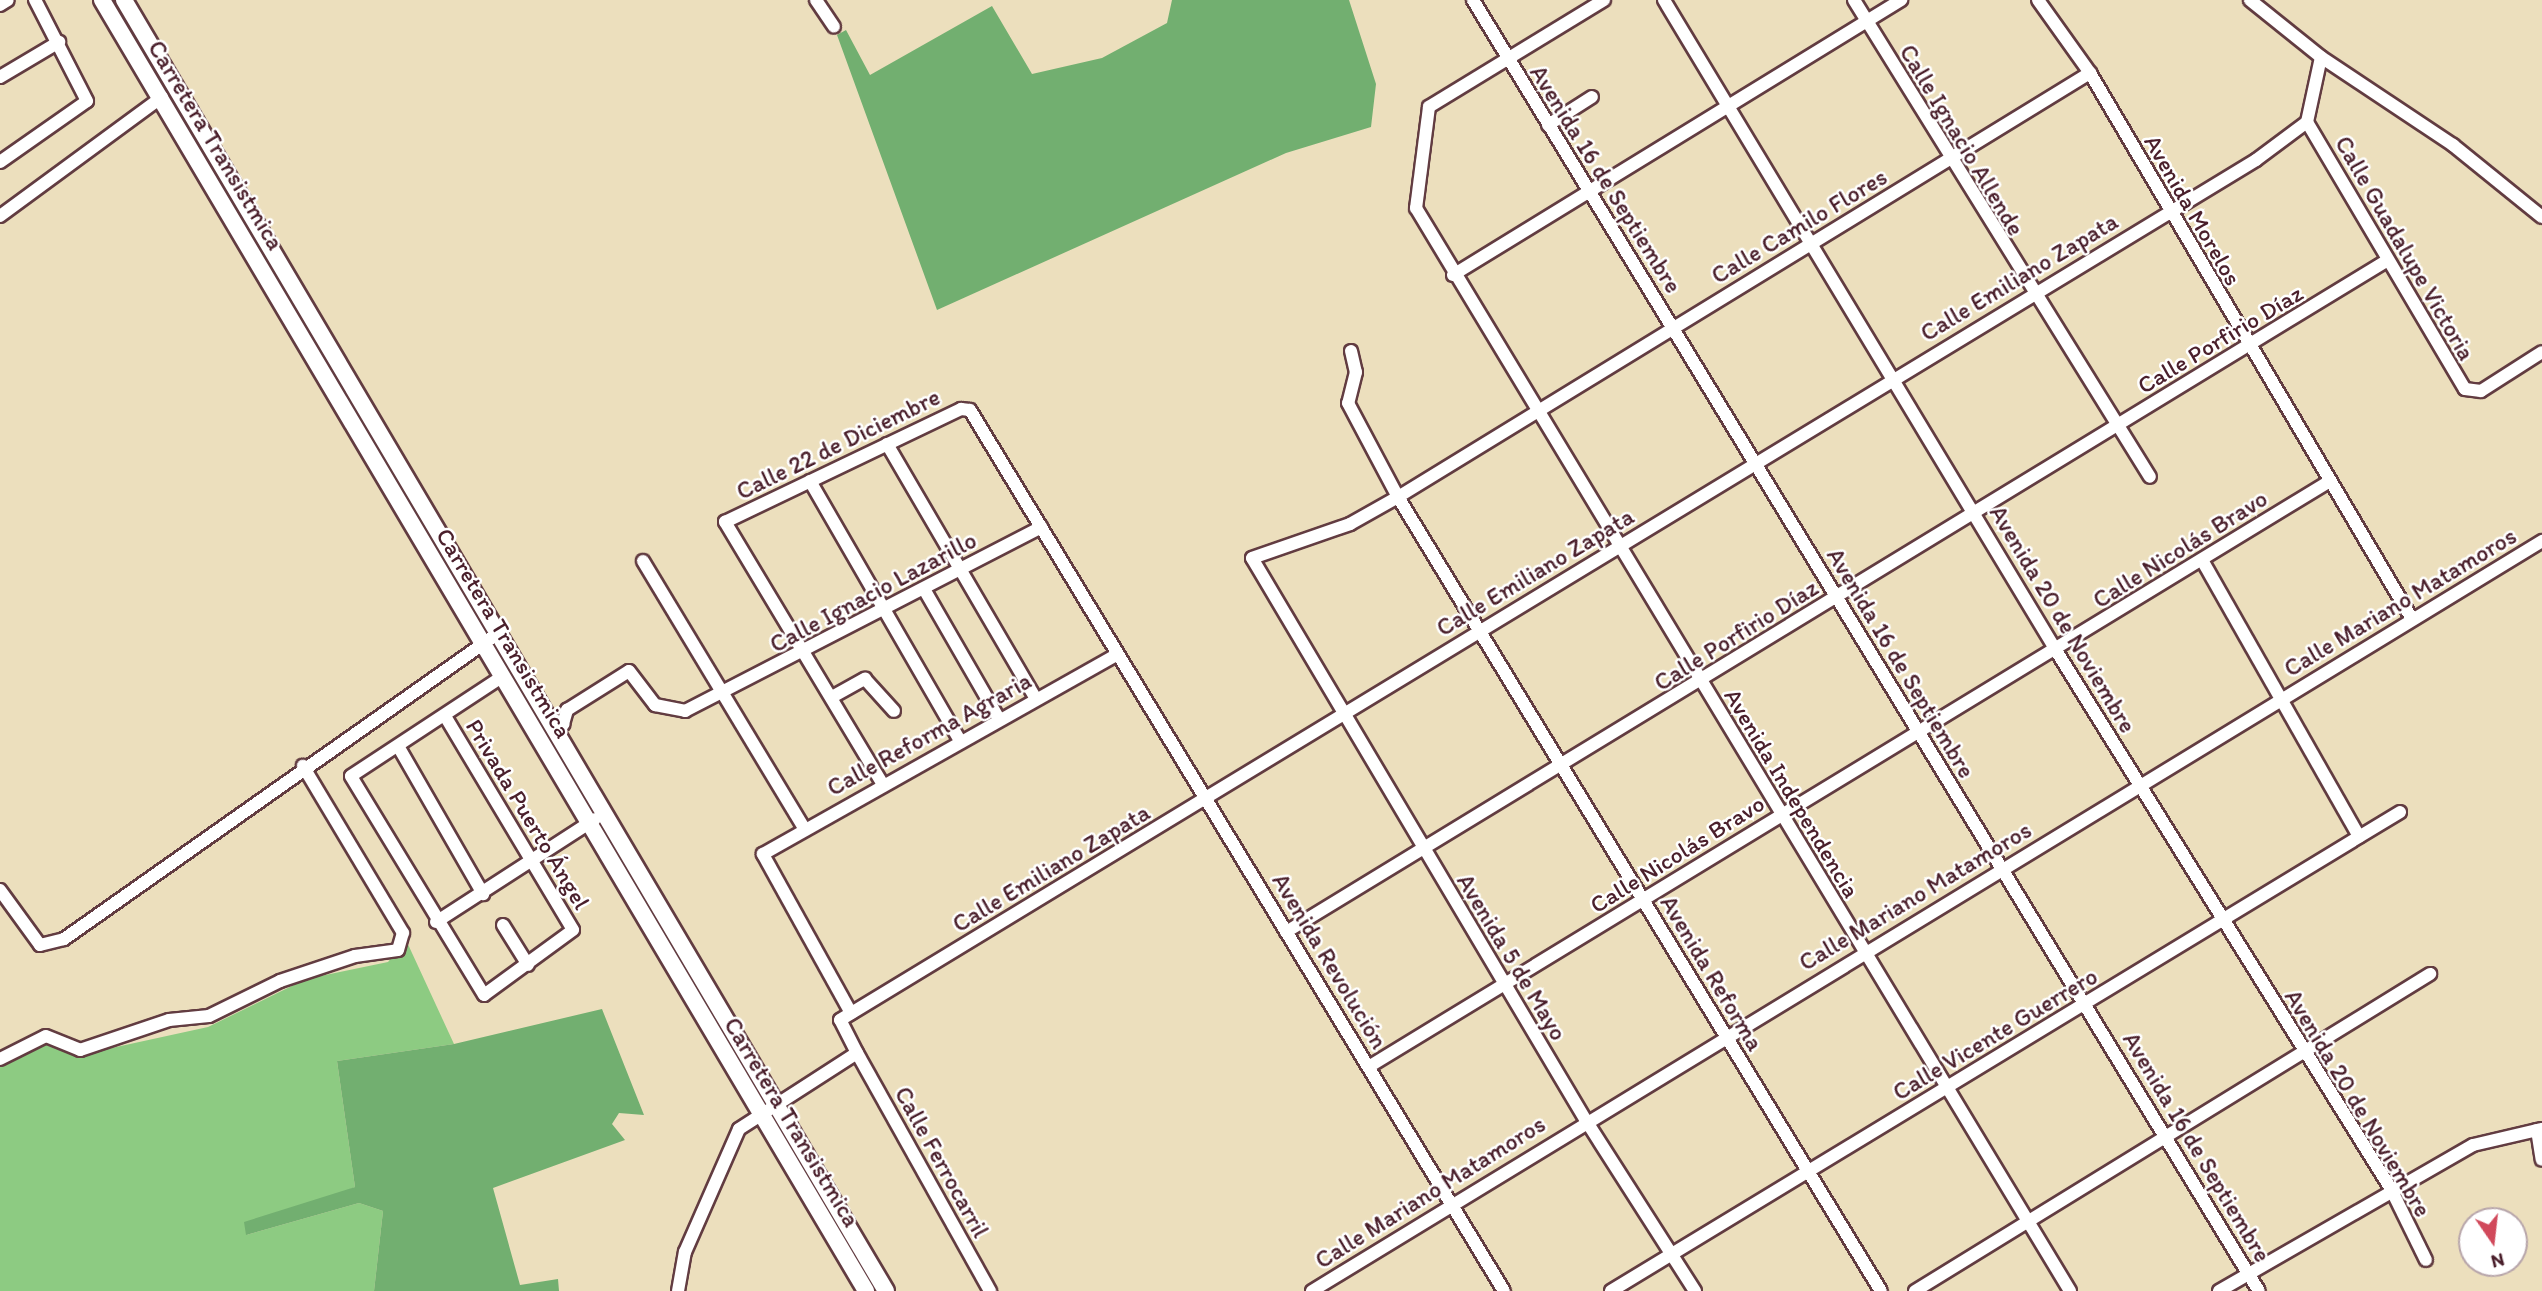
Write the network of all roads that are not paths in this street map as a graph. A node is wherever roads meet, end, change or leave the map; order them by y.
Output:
1 (8, 0) edge
2 (35, 0) edge
3 (102, 0) edge
4 (124, 0) edge
5 (816, 0) edge
6 (1473, 0) edge
7 (1604, 0) edge
8 (1664, 0) edge
9 (1854, 0) edge
10 (1901, 0) edge
11 (2038, 0) edge
12 (2250, 0) edge
13 (0, 5) edge
14 (1866, 23) junction
15 (834, 27) dead end
16 (59, 42) junction
17 (2321, 57) junction
18 (1506, 58) junction
19 (2090, 73) junction
20 (0, 77) edge
21 (162, 97) junction
22 (1592, 97) dead end
23 (1728, 105) junction
24 (2307, 122) junction
25 (1548, 125) junction
26 (1947, 158) junction
27 (0, 162) edge
28 (1591, 191) junction
29 (2168, 212) junction
30 (0, 216) edge
31 (2542, 217) edge
32 (1814, 244) junction
33 (2386, 261) junction
34 (1453, 275) junction
35 (2031, 293) junction
36 (1674, 327) junction
37 (2249, 347) junction
38 (1351, 351) dead end
39 (2542, 352) edge
40 (1893, 378) junction
41 (1536, 409) junction
42 (970, 410) joint
43 (2116, 427) junction
44 (887, 444) junction
45 (1756, 463) junction
46 (2150, 477) dead end
47 (810, 481) junction
48 (2330, 481) junction
49 (1398, 497) junction
50 (1974, 514) junction
51 (1041, 527) junction
52 (2542, 541) edge
53 (1619, 545) junction
54 (2202, 560) junction
55 (643, 561) dead end
56 (962, 568) junction
57 (924, 589) junction
58 (1837, 597) junction
59 (884, 611) junction
60 (2412, 619) junction
61 (1481, 628) junction
62 (485, 641) junction
63 (1299, 641) joint
64 (2057, 652) junction
65 (803, 653) junction
66 (1118, 654) junction
67 (500, 678) junction
68 (1700, 682) junction
69 (724, 693) junction
70 (832, 697) junction
71 (1036, 699) junction
72 (2278, 700) junction
73 (894, 711) dead end
74 (1344, 714) junction
75 (445, 716) junction
76 (547, 716) junction
77 (999, 719) junction
78 (1920, 733) junction
79 (960, 741) junction
80 (398, 746) junction
81 (1562, 763) junction
82 (303, 766) junction
83 (882, 783) junction
84 (2139, 783) junction
85 (1207, 796) junction
86 (2400, 812) dead end
87 (604, 813) junction
88 (1779, 815) junction
89 (590, 822) junction
90 (804, 828) junction
91 (2359, 836) junction
92 (1423, 850) junction
93 (532, 862) junction
94 (2001, 870) junction
95 (0, 890) edge
96 (483, 894) junction
97 (1644, 901) junction
98 (2223, 920) junction
99 (436, 922) junction
100 (503, 925) dead end
101 (1286, 932) junction
102 (1863, 950) junction
103 (528, 965) junction
104 (2430, 974) dead end
105 (1504, 982) junction
106 (2085, 1005) junction
107 (851, 1013) junction
108 (706, 1024) junction
109 (1724, 1035) junction
110 (857, 1053) junction
111 (2304, 1055) junction
112 (0, 1059) edge
113 (1370, 1066) junction
114 (1946, 1086) junction
115 (775, 1101) junction
116 (759, 1112) junction
117 (1585, 1119) junction
118 (2539, 1129) edge
119 (2167, 1138) junction
120 (2542, 1160) edge
121 (1809, 1171) junction
122 (819, 1178) junction
123 (2391, 1189) junction
124 (1451, 1203) junction
125 (2029, 1222) junction
126 (1673, 1254) junction
127 (2426, 1260) dead end
128 (2249, 1273) junction
129 (678, 1291) edge
130 (866, 1291) edge
131 (886, 1291) edge
132 (990, 1291) edge
133 (1314, 1291) edge
134 (1504, 1291) edge
135 (1611, 1291) edge
136 (1695, 1291) edge
137 (1881, 1291) edge
138 (1915, 1291) edge
139 (2070, 1291) edge
140 (2219, 1291) edge
141 (2259, 1291) edge

1 - 13 street
2 - 16 street
3 - 21 main road, Carretera Transistmica
4 - 62 main road, Carretera Transistmica
5 - 15 street
6 - 18 street, Avenida 16 de Septiembre
7 - 18 street
8 - 23 street, Avenida 20 de Noviembre
9 - 14 street, Calle Ignacio Allende
10 - 14 street
11 - 19 street, Avenida Morelos
12 - 17 street
14 - 23 street
14 - 26 street, Calle Ignacio Allende
16 - 20 street
16 - 27 street
17 - 24 street
17 - 31 street
18 - 25 street, Avenida 16 de Septiembre
18 - 34 street, Avenida Independencia
19 - 26 street, Calle Camilo Flores
19 - 29 street, Avenida Morelos
21 - 30 street
21 - 62 main road, Carretera Transistmica
22 - 25 street
23 - 28 street
23 - 32 street, Avenida 20 de Noviembre
24 - 29 street, Calle Emiliano Zapata
24 - 33 street, Calle Guadalupe Victoria
25 - 28 street, Avenida 16 de Septiembre
26 - 32 street, Calle Camilo Flores
26 - 35 street, Calle Ignacio Allende
28 - 34 street
28 - 36 street, Avenida 16 de Septiembre
29 - 35 street, Calle Emiliano Zapata
29 - 37 street, Avenida Morelos
32 - 36 street, Calle Camilo Flores
32 - 40 street, Avenida 20 de Noviembre
33 - 37 street, Calle Porfirio Díaz
33 - 39 street, Calle Guadalupe Victoria
34 - 41 street, Avenida Independencia
35 - 40 street, Calle Emiliano Zapata
35 - 43 street, Calle Ignacio Allende
36 - 41 street, Calle Camilo Flores
36 - 45 street, Avenida 16 de Septiembre
37 - 43 street, Calle Porfirio Díaz
37 - 48 street, Avenida Morelos
38 - 49 street, Avenida Reforma
40 - 45 street, Calle Emiliano Zapata
40 - 50 street, Avenida 20 de Noviembre
41 - 49 street, Calle Camilo Flores
41 - 53 street, Avenida Independencia
42 - 44 street, Calle 22 de Diciembre
42 - 51 street, Avenida Revolución
43 - 46 street, Calle Ignacio Allende
43 - 50 street, Calle Porfirio Díaz
44 - 47 street, Calle 22 de Diciembre
44 - 56 street
45 - 53 street, Calle Emiliano Zapata
45 - 58 street, Avenida 16 de Septiembre
47 - 59 street
47 - 65 street, Calle 22 de Diciembre
48 - 54 street, Calle Nicolás Bravo
48 - 60 street, Avenida Morelos
49 - 61 street, Avenida Reforma
49 - 63 street, Calle Camilo Flores
50 - 58 street, Calle Porfirio Díaz
50 - 64 street, Avenida 20 de Noviembre
51 - 56 street, Calle Ignacio Lazarillo
51 - 66 street, Avenida Revolución
52 - 60 street, Calle Mariano Matamoros
53 - 61 street, Calle Emiliano Zapata
53 - 68 street, Avenida Independencia
54 - 64 street, Calle Nicolás Bravo
54 - 72 street
55 - 69 street
56 - 57 street, Calle Ignacio Lazarillo
56 - 71 street
57 - 59 street, Calle Ignacio Lazarillo
57 - 77 street
58 - 68 street, Calle Porfirio Díaz
58 - 78 street, Avenida 16 de Septiembre
59 - 65 street, Calle Ignacio Lazarillo
59 - 79 street
60 - 72 street, Calle Mariano Matamoros
61 - 74 street, Calle Emiliano Zapata
61 - 81 street, Avenida Reforma
62 - 67 main road, Carretera Transistmica
62 - 76 main road, Carretera Transistmica
62 - 82 street
63 - 74 street, Avenida 5 de Mayo
64 - 78 street, Calle Nicolás Bravo
64 - 84 street, Avenida 20 de Noviembre
65 - 69 street, Calle Ignacio Lazarillo
65 - 70 street
66 - 71 street, Calle Reforma Agraria
66 - 85 street, Avenida Revolución
67 - 75 street
67 - 89 main road, Carretera Transistmica
68 - 81 street, Calle Porfirio Díaz
68 - 88 street, Avenida Independencia
69 - 76 street, Calle Ignacio Lazarillo
69 - 90 street
70 - 73 street
70 - 83 street
71 - 77 street, Calle Reforma Agraria
72 - 84 street, Calle Mariano Matamoros
72 - 91 street
74 - 85 street, Calle Emiliano Zapata
74 - 92 street, Avenida 5 de Mayo
75 - 80 street
75 - 93 street, Privada Puerto Ángel
76 - 87 main road, Carretera Transistmica
77 - 79 street, Calle Reforma Agraria
78 - 88 street, Calle Nicolás Bravo
78 - 94 street, Avenida 16 de Septiembre
79 - 83 street, Calle Reforma Agraria
80 - 96 street
80 - 99 street
81 - 92 street, Calle Porfirio Díaz
81 - 97 street, Avenida Reforma
82 - 95 street
82 - 112 street
83 - 90 street, Calle Reforma Agraria
84 - 94 street, Calle Mariano Matamoros
84 - 98 street, Avenida 20 de Noviembre
85 - 101 street, Avenida Revolución
85 - 107 street, Calle Emiliano Zapata
86 - 91 street, Calle Vicente Guerrero
87 - 89 street
87 - 115 main road, Carretera Transistmica
88 - 97 street, Calle Nicolás Bravo
88 - 102 street, Avenida Independencia
89 - 93 street
89 - 108 main road, Carretera Transistmica
90 - 107 street, Calle Reforma Agraria
91 - 98 street, Calle Vicente Guerrero
92 - 101 street, Calle Porfirio Díaz
92 - 105 street, Avenida 5 de Mayo
93 - 96 street
93 - 103 street, Privada Puerto Ángel
94 - 102 street, Calle Mariano Matamoros
94 - 106 street, Avenida 16 de Septiembre
96 - 99 street
97 - 105 street, Calle Nicolás Bravo
97 - 109 street, Avenida Reforma
98 - 106 street, Calle Vicente Guerrero
98 - 111 street, Avenida 20 de Noviembre
99 - 103 street
100 - 103 street
101 - 113 street, Avenida Revolución
102 - 109 street, Calle Mariano Matamoros
102 - 114 street, Avenida Independencia
104 - 111 street
105 - 113 street, Calle Nicolás Bravo
105 - 117 street, Avenida 5 de Mayo
106 - 114 street, Calle Vicente Guerrero
106 - 119 street, Avenida 16 de Septiembre
107 - 110 street
108 - 115 main road
108 - 116 main road, Carretera Transistmica
109 - 117 street, Calle Mariano Matamoros
109 - 121 street, Avenida Reforma
110 - 115 street
110 - 132 street, Calle Ferrocarril
111 - 119 street
111 - 123 street, Avenida 20 de Noviembre
113 - 124 street, Avenida Revolución
114 - 121 street, Calle Vicente Guerrero
114 - 125 street, Avenida Independencia
115 - 116 street
115 - 122 main road, Carretera Transistmica
116 - 122 main road
116 - 129 street
116 - 130 main road, Carretera Transistmica
117 - 124 street, Calle Mariano Matamoros
117 - 126 street, Avenida 5 de Mayo
118 - 120 street
118 - 123 street
119 - 125 street
119 - 128 street, Avenida 16 de Septiembre
121 - 126 street, Calle Vicente Guerrero
121 - 137 street, Avenida Reforma
122 - 131 main road, Carretera Transistmica
123 - 127 street, Avenida 20 de Noviembre
123 - 128 street
124 - 133 street, Calle Mariano Matamoros
124 - 134 street, Avenida Revolución
125 - 138 street
125 - 139 street, Avenida Independencia
126 - 135 street, Calle Vicente Guerrero
126 - 136 street, Avenida 5 de Mayo
128 - 140 street
128 - 141 street, Avenida 16 de Septiembre

